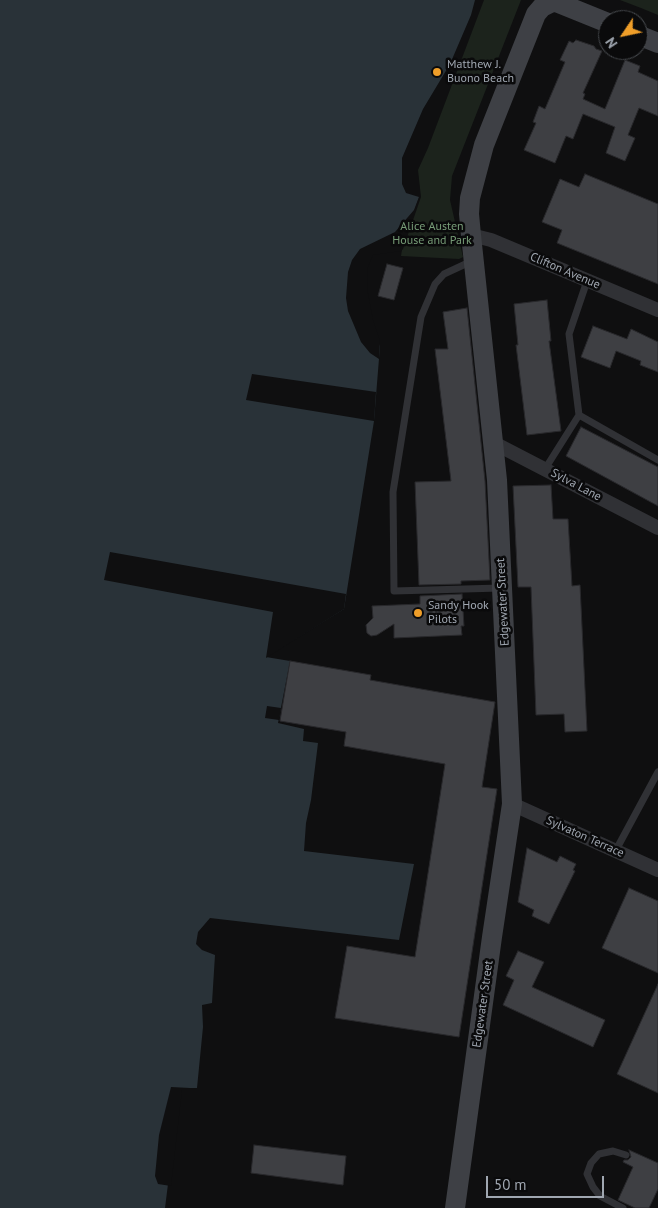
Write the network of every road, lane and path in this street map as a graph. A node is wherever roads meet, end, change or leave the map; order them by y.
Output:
1 (598, 19) edge
2 (471, 235) junction
3 (474, 260) junction
4 (587, 281) junction
5 (658, 310) edge
6 (579, 415) junction
7 (494, 443) junction
8 (658, 460) edge
9 (545, 469) junction
10 (658, 528) edge
11 (502, 588) junction
12 (658, 772) edge
13 (512, 804) junction
14 (616, 850) junction
15 (658, 870) edge
16 (626, 1156) dead end
17 (455, 1208) edge
18 (623, 1208) edge

1 - 2 street, Edgewater Street
2 - 3 street, Edgewater Street
2 - 4 street, Clifton Avenue
3 - 7 street, Edgewater Street
3 - 11 lane
4 - 5 street, Clifton Avenue
4 - 6 lane
6 - 8 lane
6 - 9 lane
7 - 9 street, Sylva Lane
7 - 11 street, Edgewater Street
9 - 10 street, Sylva Lane
11 - 13 street, Edgewater Street
12 - 14 lane
13 - 14 street, Sylvaton Terrace
13 - 17 street, Edgewater Street
14 - 15 street, Sylvaton Terrace
16 - 18 lane

